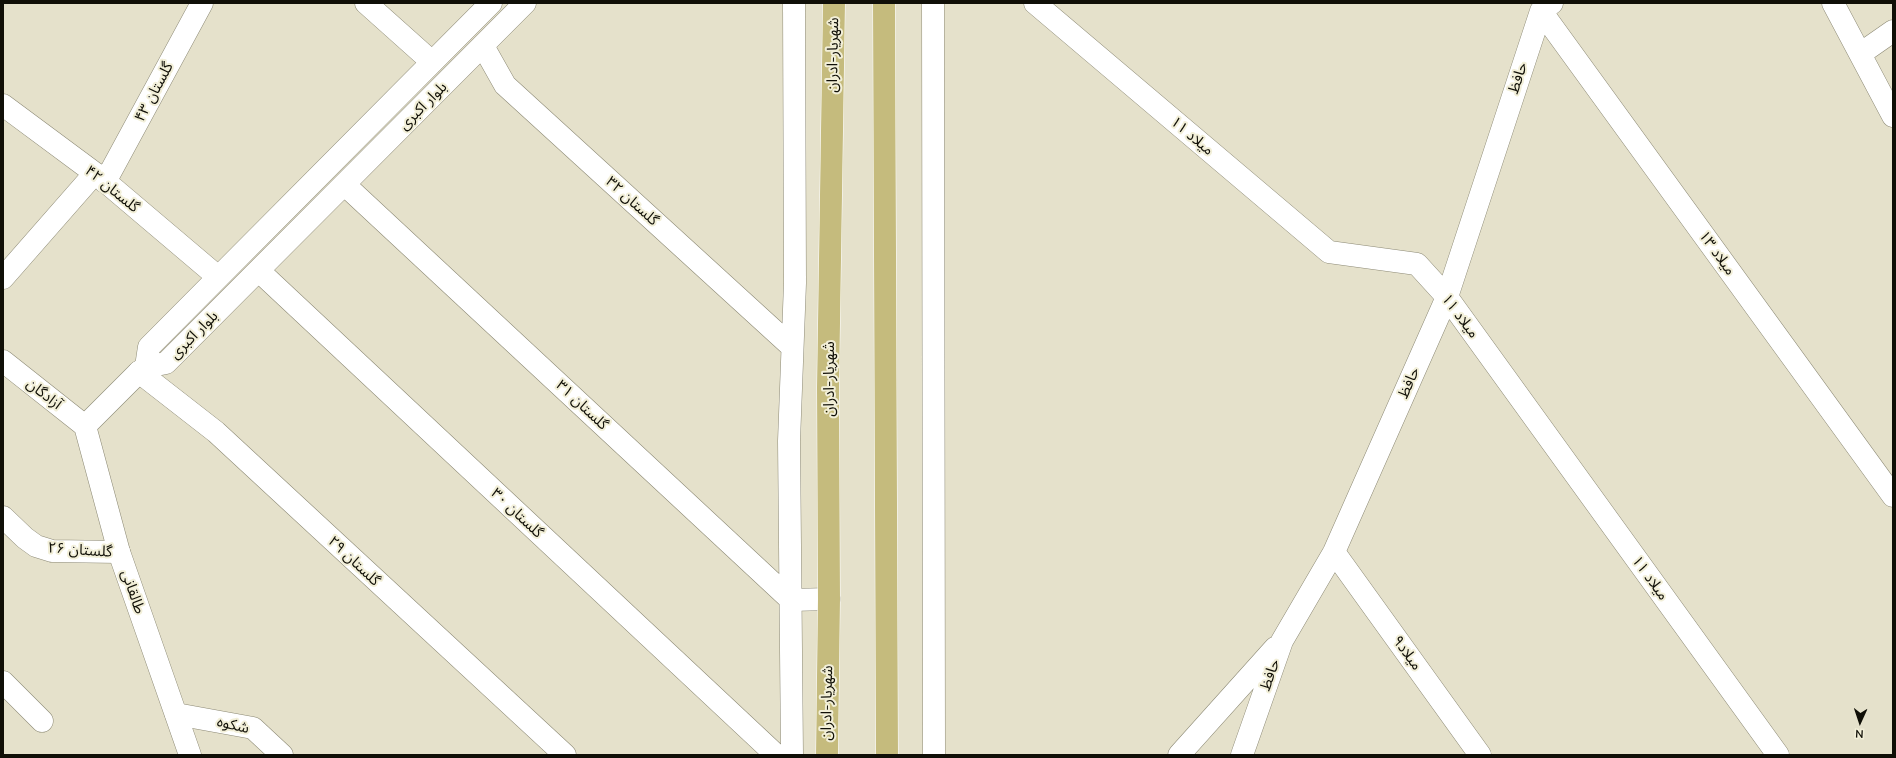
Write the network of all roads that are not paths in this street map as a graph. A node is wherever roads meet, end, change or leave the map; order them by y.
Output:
1 (202, 3) edge
2 (366, 3) edge
3 (490, 3) edge
4 (525, 3) edge
5 (794, 3) edge
6 (834, 3) edge
7 (884, 3) edge
8 (932, 3) edge
9 (1035, 3) edge
10 (1833, 3) edge
11 (1546, 7) edge
12 (1893, 31) edge
13 (483, 46) junction
14 (1860, 54) junction
15 (432, 62) junction
16 (3, 105) edge
17 (1893, 116) edge
18 (100, 178) junction
19 (345, 185) junction
20 (259, 271) junction
21 (3, 278) edge
22 (218, 278) junction
23 (1447, 297) junction
24 (792, 347) junction
25 (3, 361) edge
26 (143, 370) junction
27 (85, 426) junction
28 (1893, 496) edge
29 (3, 517) edge
30 (119, 552) junction
31 (1334, 552) junction
32 (829, 599) junction
33 (791, 600) junction
34 (1282, 641) junction
35 (3, 682) edge
36 (176, 714) junction
37 (42, 721) dead end
38 (190, 755) edge
39 (282, 755) edge
40 (565, 755) edge
41 (776, 755) edge
42 (792, 755) edge
43 (827, 755) edge
44 (887, 755) edge
45 (934, 755) edge
46 (1180, 755) edge
47 (1242, 755) edge
48 (1480, 755) edge
49 (1778, 755) edge

1 - 18 street, گلستان ۴۳
2 - 15 street
3 - 15 street, بلوار اکبری
4 - 13 street, بلوار اکبری
5 - 24 street
6 - 32 main road, شهریار-ادران
7 - 44 main road
8 - 45 street
9 - 23 street, میلاد ۱۱
10 - 14 street
11 - 23 street, حافظ
11 - 28 street, میلاد ۱۳
12 - 14 street
13 - 19 street, بلوار اکبری
13 - 24 street, گلستان ۳۲
14 - 17 street
15 - 22 street, بلوار اکبری
16 - 18 street, گلستان ۴۲
18 - 21 street, گلستان ۴۳
18 - 22 street, گلستان ۴۲
19 - 20 street, بلوار اکبری
19 - 33 street, گلستان ۳۱
20 - 26 street, بلوار اکبری
20 - 41 street, گلستان ۳۰
22 - 26 street, بلوار اکبری
23 - 31 street, حافظ
23 - 49 street, میلاد ۱۱
24 - 33 street
25 - 27 street, آزادگان
26 - 27 street
26 - 40 street, گلستان ۲۹
27 - 30 street, طالقانی
29 - 30 street, گلستان ۲۶
30 - 36 street, طالقانی
31 - 34 street, حافظ
31 - 48 street, میلاد۹
32 - 33 street
32 - 43 main road, شهریار-ادران
33 - 42 street
34 - 46 street
34 - 47 street, حافظ
35 - 37 street
36 - 38 street, طالقانی
36 - 39 street, شکوه

